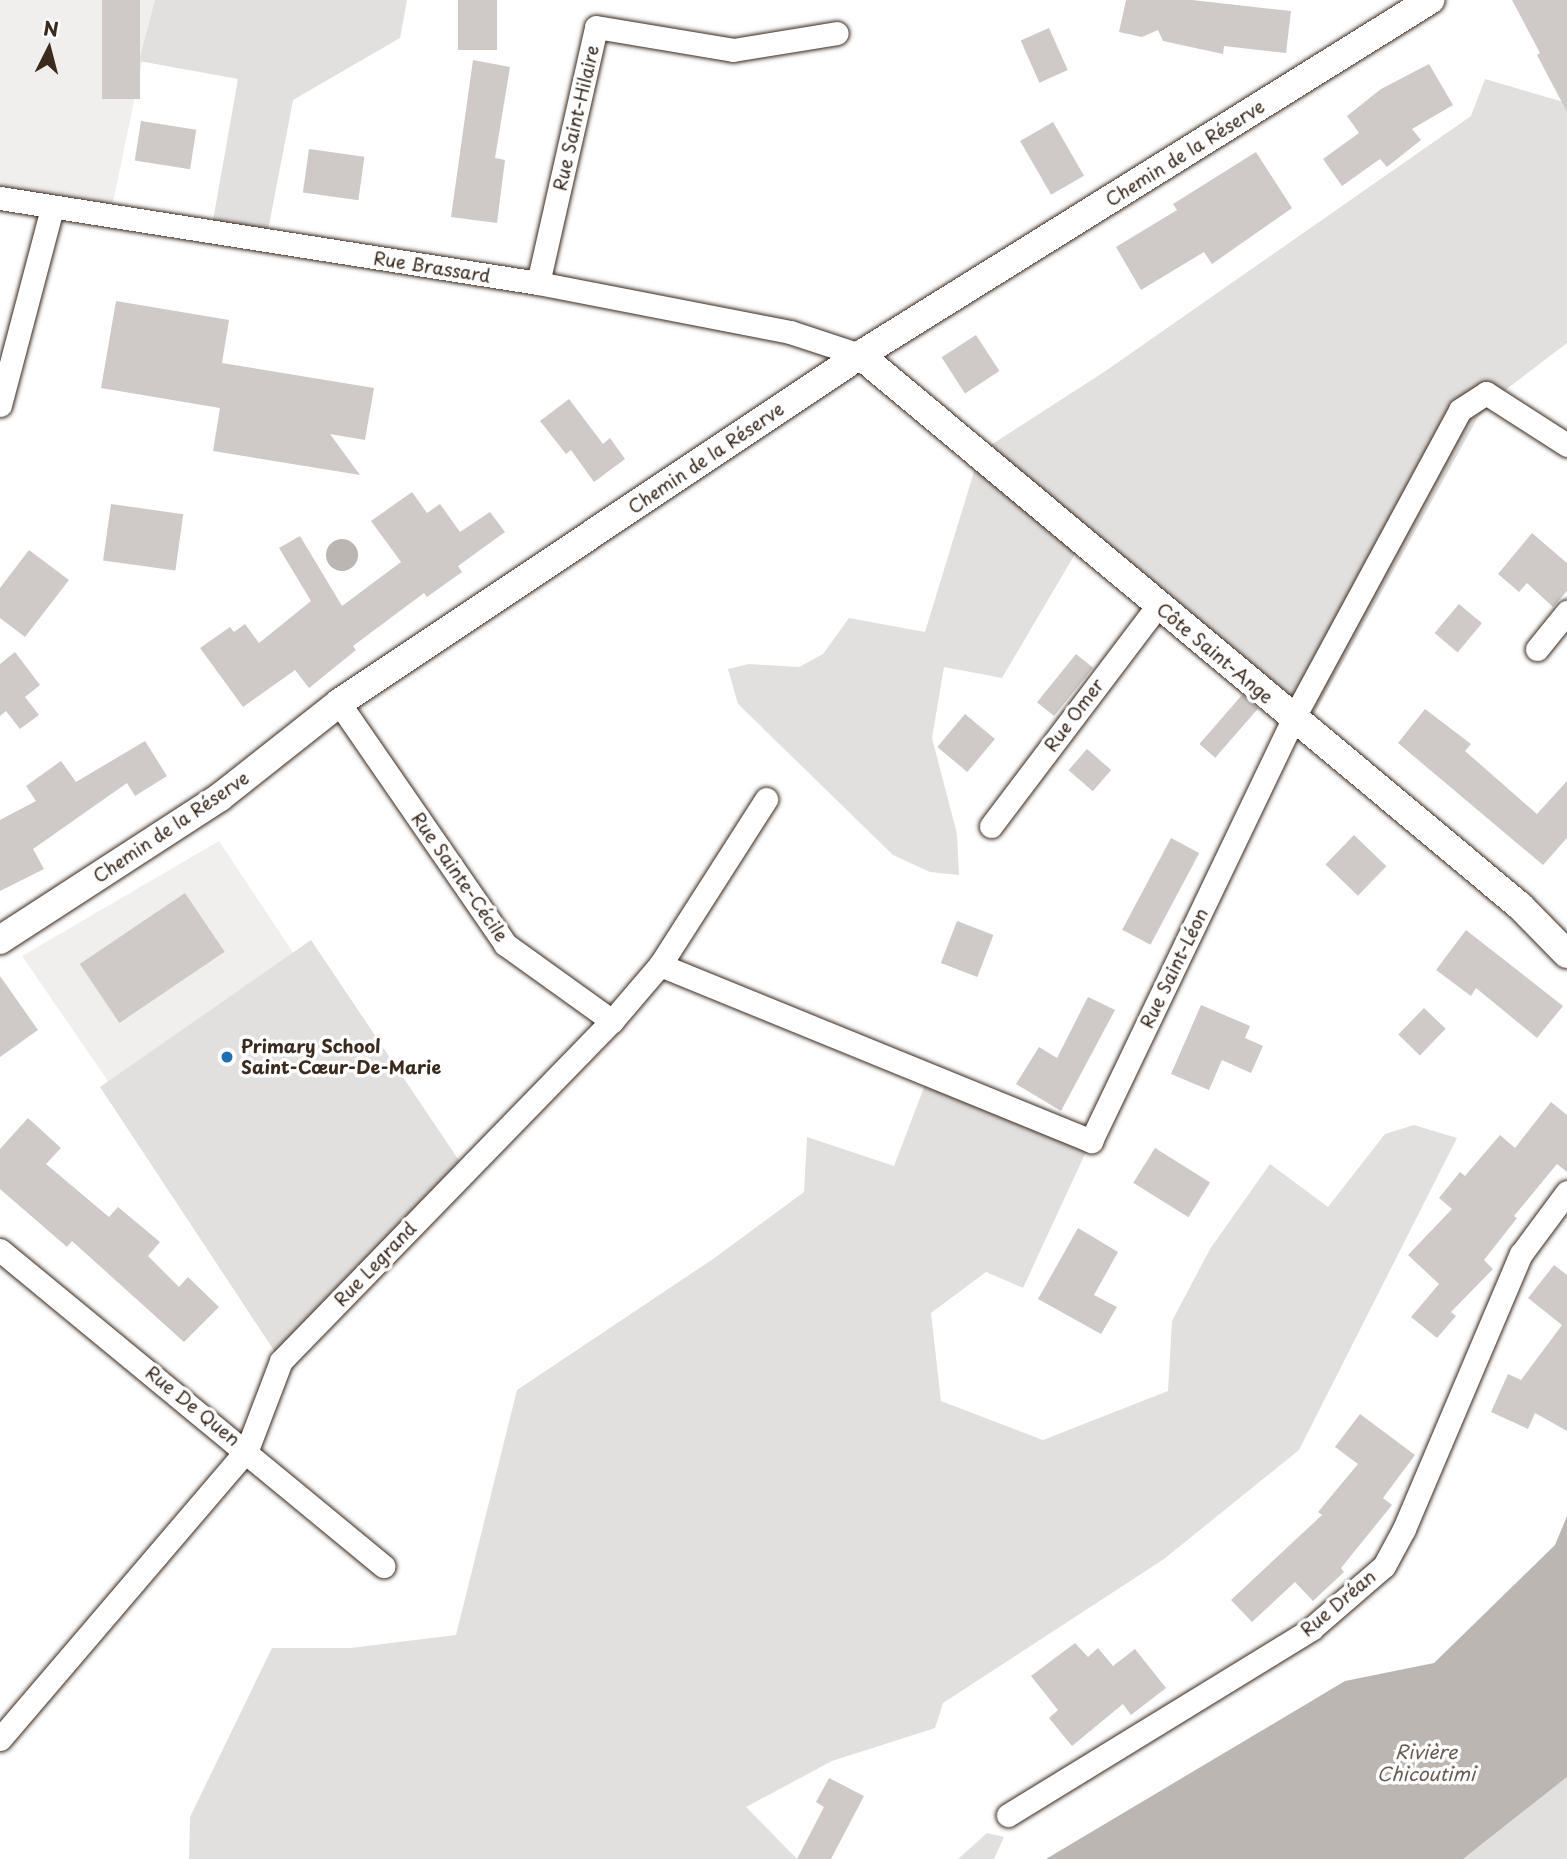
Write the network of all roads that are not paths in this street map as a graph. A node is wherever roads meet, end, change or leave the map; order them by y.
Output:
1 (1430, 0) edge
2 (837, 33) dead end
3 (0, 198) edge
4 (52, 208) junction
5 (538, 283) junction
6 (860, 355) junction
7 (0, 405) edge
8 (1567, 445) edge
9 (1158, 605) junction
10 (1567, 612) edge
11 (1537, 649) dead end
12 (339, 703) junction
13 (1293, 719) junction
14 (766, 799) dead end
15 (991, 826) dead end
16 (0, 940) edge
17 (1567, 954) edge
18 (660, 965) junction
19 (612, 1021) junction
20 (1567, 1192) edge
21 (0, 1250) edge
22 (247, 1450) junction
23 (384, 1566) dead end
24 (0, 1739) edge
25 (1009, 1815) dead end

1 - 6 street, Chemin de la Réserve
2 - 5 street, Rue Saint-Hilaire
3 - 4 street, Rue Brassard
4 - 5 street, Rue Brassard
4 - 7 street
5 - 6 street, Rue Brassard
6 - 9 street, Côte Saint-Ange
6 - 12 street, Chemin de la Réserve
8 - 13 street, Rue Saint-Léon
9 - 13 street, Côte Saint-Ange
9 - 15 street, Rue Omer
10 - 11 street
12 - 16 street, Chemin de la Réserve
12 - 19 street, Rue Sainte-Cécile
13 - 17 street, Côte Saint-Ange
13 - 18 street, Rue Saint-Léon
14 - 18 street, Rue Legrand
18 - 19 street, Rue Legrand
19 - 22 street, Rue Legrand
20 - 25 street, Rue Dréan
21 - 22 street, Rue De Quen
22 - 23 street, Rue De Quen
22 - 24 street, Rue Legrand

